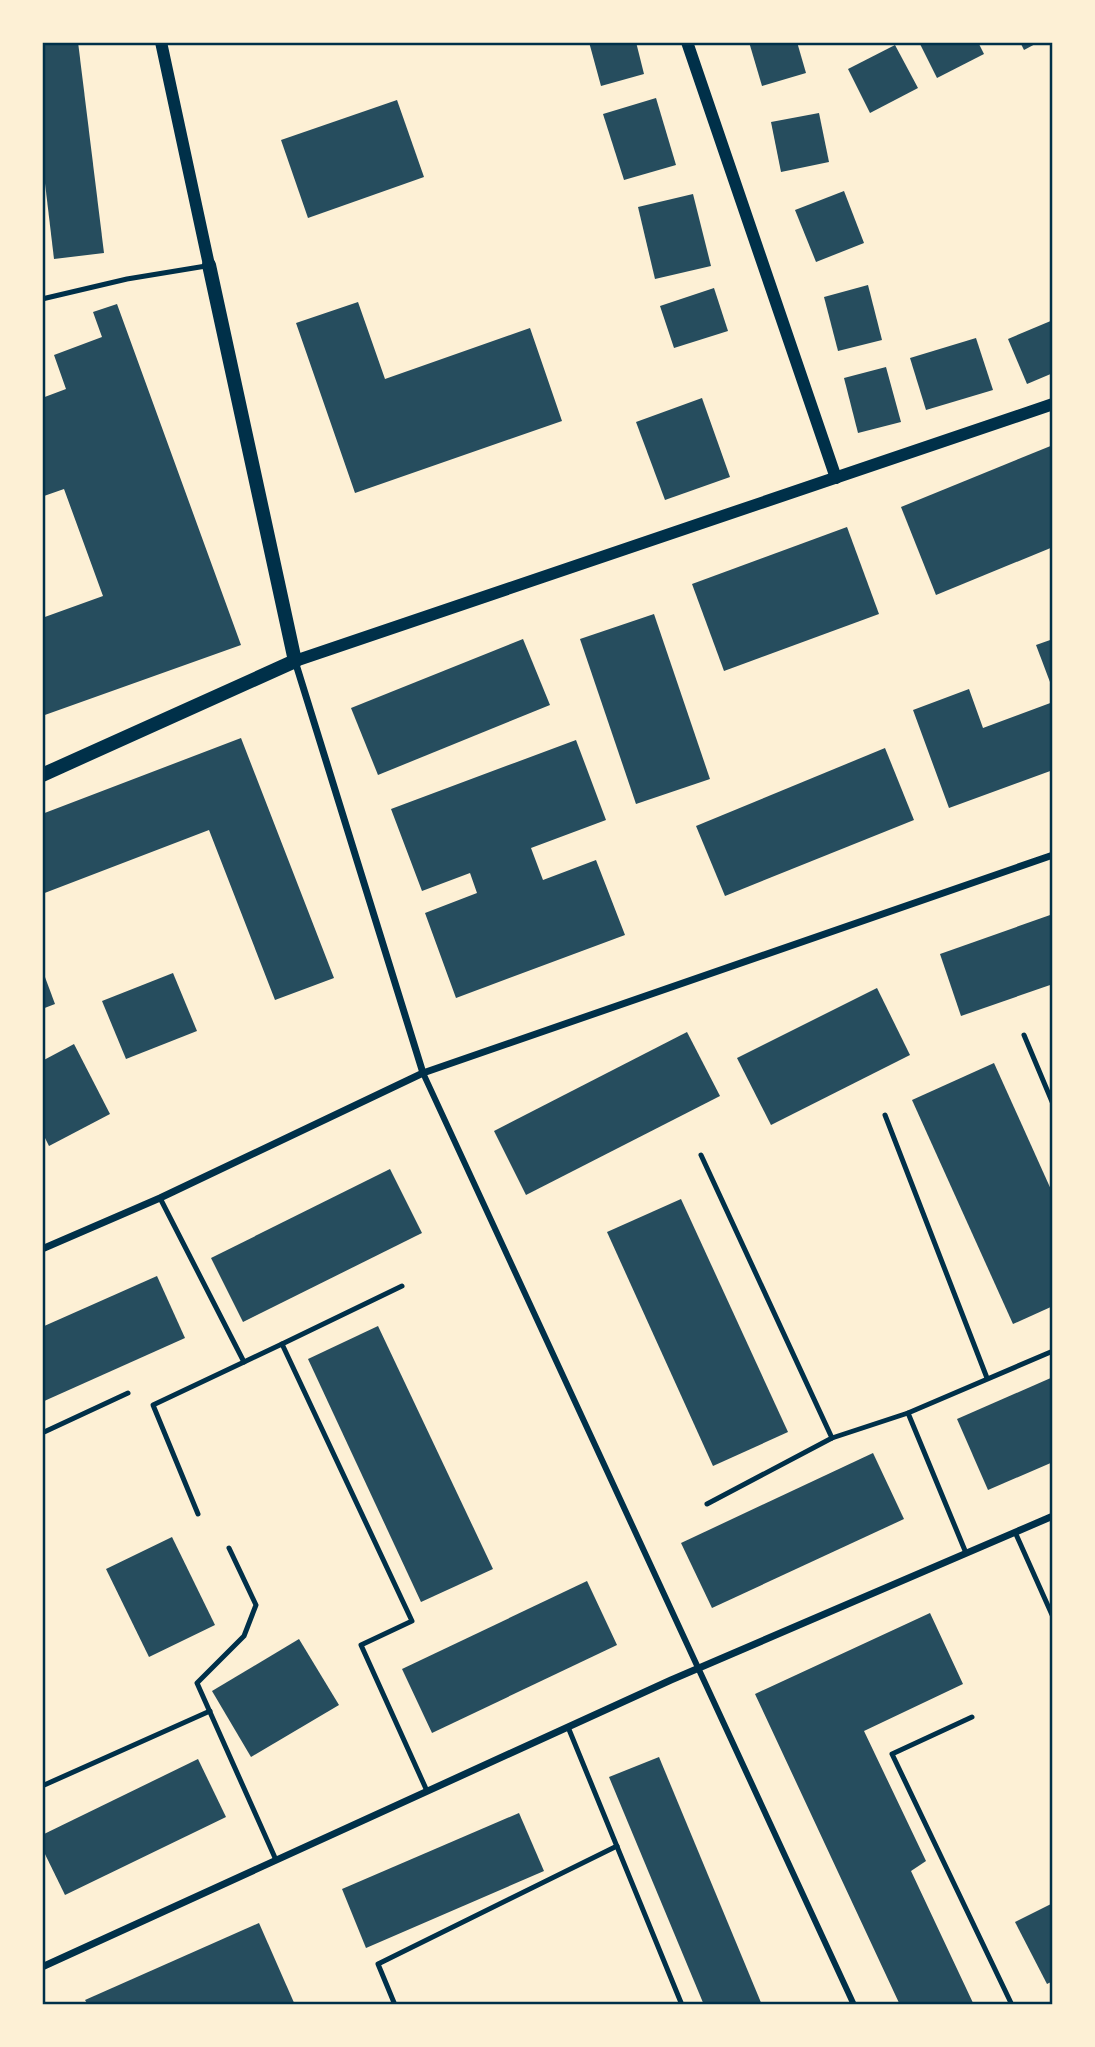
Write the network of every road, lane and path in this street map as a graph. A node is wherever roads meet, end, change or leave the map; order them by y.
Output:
1 (160, 42) edge
2 (687, 42) edge
3 (209, 265) junction
4 (42, 299) edge
5 (1053, 404) edge
6 (836, 478) junction
7 (295, 662) junction
8 (42, 775) edge
9 (1053, 855) edge
10 (1024, 1035) dead end
11 (423, 1073) junction
12 (1053, 1104) edge
13 (885, 1115) dead end
14 (701, 1155) dead end
15 (160, 1198) junction
16 (42, 1249) edge
17 (402, 1286) dead end
18 (282, 1344) junction
19 (1053, 1351) edge
20 (244, 1362) junction
21 (988, 1378) junction
22 (128, 1393) dead end
23 (908, 1413) junction
24 (42, 1433) edge
25 (832, 1438) junction
26 (707, 1504) dead end
27 (198, 1514) dead end
28 (1053, 1516) edge
29 (1014, 1532) junction
30 (229, 1548) dead end
31 (966, 1553) junction
32 (1053, 1617) edge
33 (696, 1668) junction
34 (210, 1711) junction
35 (972, 1717) dead end
36 (568, 1727) junction
37 (42, 1786) edge
38 (427, 1791) junction
39 (617, 1846) junction
40 (276, 1860) junction
41 (42, 1967) edge
42 (395, 2005) edge
43 (682, 2005) edge
44 (854, 2005) edge
45 (1012, 2005) edge

1 - 3 street
2 - 6 street
3 - 4 lane
3 - 7 main road
5 - 6 street
6 - 7 street
7 - 8 main road
7 - 11 street
9 - 11 street
10 - 12 lane
11 - 15 street
11 - 33 street
13 - 21 lane
14 - 25 lane
15 - 16 street
15 - 20 lane
17 - 18 lane
18 - 20 lane
18 - 38 lane
19 - 21 lane
20 - 27 lane
21 - 23 lane
22 - 24 lane
23 - 25 lane
23 - 31 lane
25 - 26 lane
28 - 29 street
29 - 31 street
29 - 32 lane
30 - 34 lane
31 - 33 street
33 - 36 street
33 - 44 street
34 - 37 lane
34 - 40 lane
35 - 45 lane
36 - 38 street
36 - 39 lane
38 - 40 street
39 - 42 lane
39 - 43 lane
40 - 41 street

